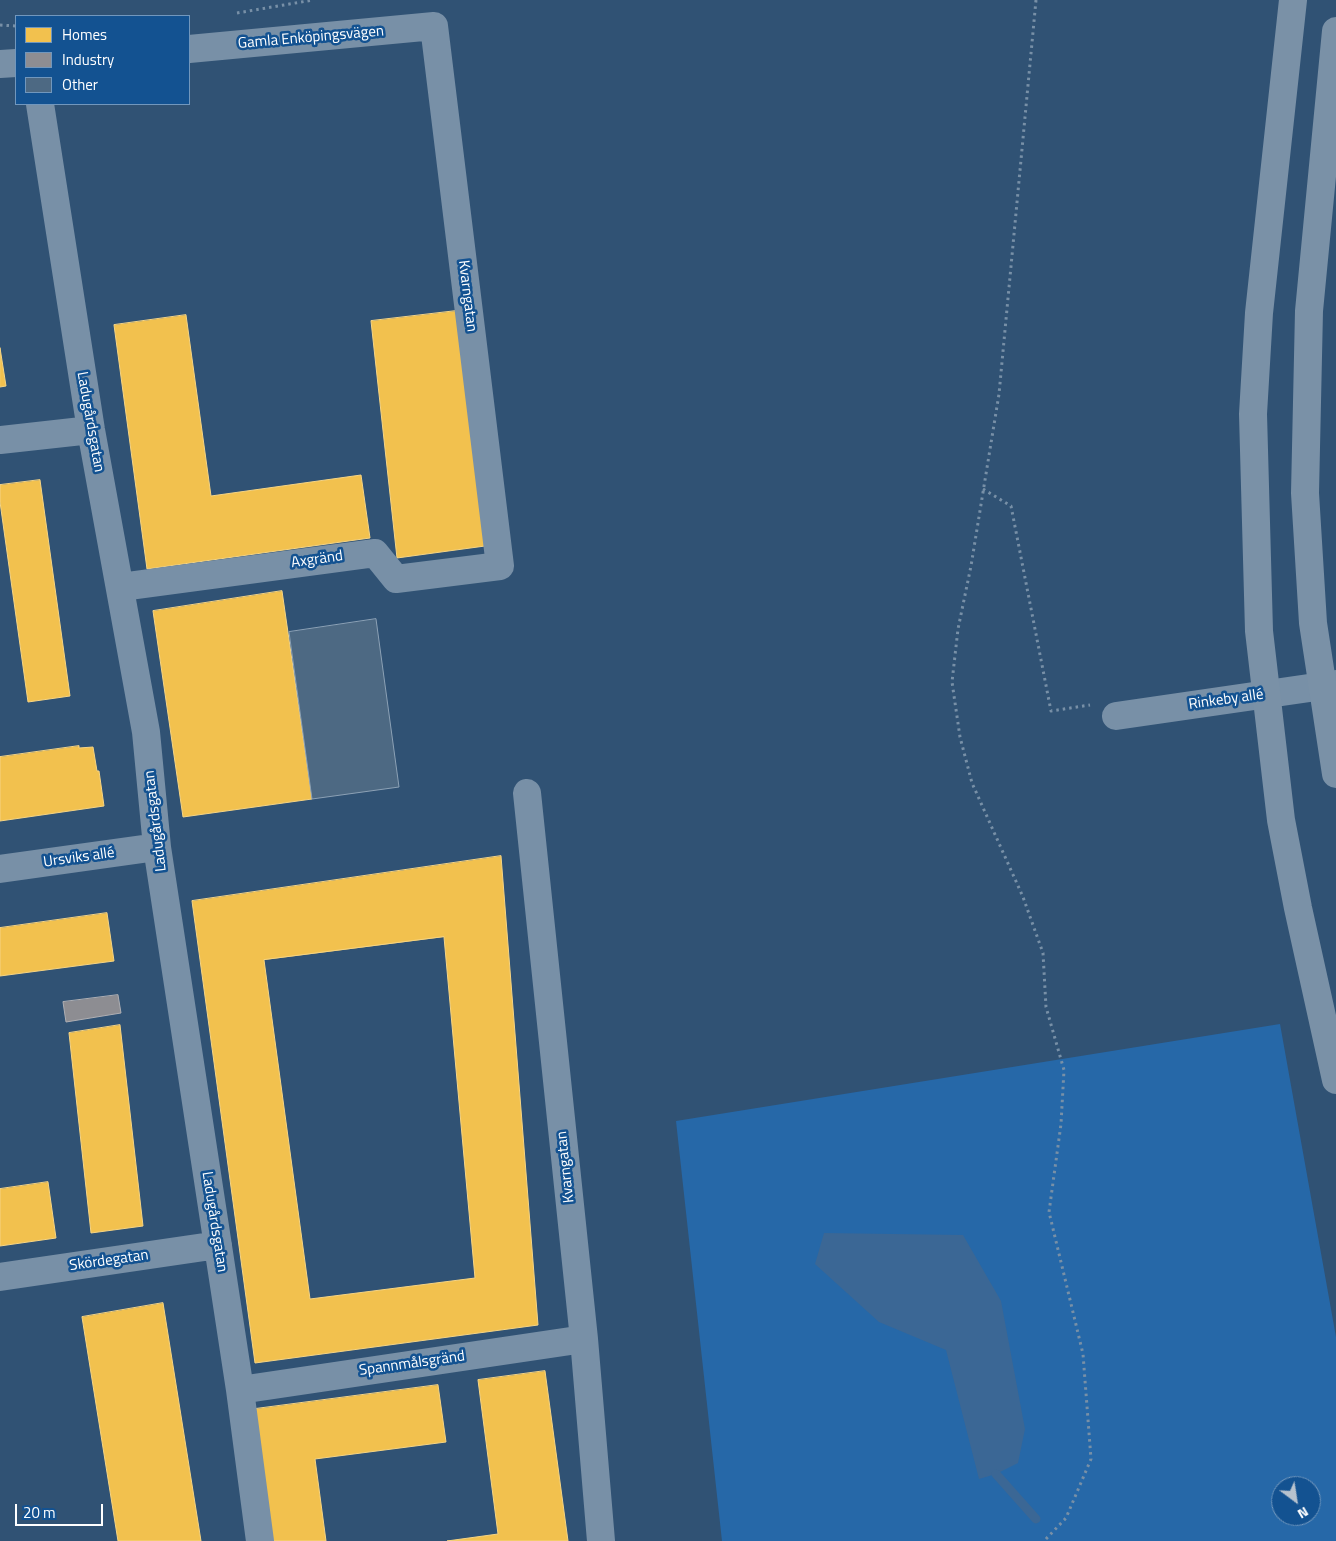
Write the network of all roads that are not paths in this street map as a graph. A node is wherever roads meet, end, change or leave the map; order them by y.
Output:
1 (1293, 0) edge
2 (434, 26) joint
3 (1336, 31) edge
4 (190, 49) edge
5 (0, 64) edge
6 (15, 64) edge
7 (40, 105) edge
8 (90, 430) junction
9 (0, 440) edge
10 (500, 566) joint
11 (121, 587) junction
12 (1336, 684) edge
13 (1107, 710) road end
14 (1336, 774) edge
15 (527, 793) dead end
16 (157, 847) junction
17 (0, 869) edge
18 (1336, 1080) edge
19 (218, 1245) junction
20 (0, 1277) edge
21 (584, 1339) junction
22 (240, 1390) junction
23 (260, 1541) edge
24 (601, 1541) edge

1 - 18 highway
2 - 4 street, Gamla Enköpingsvägen
2 - 10 street, Kvarngatan
3 - 14 highway
5 - 6 street
7 - 8 street, Ladugårdsgatan
8 - 9 street
8 - 11 street, Ladugårdsgatan
10 - 11 street, Axgränd
11 - 16 street, Ladugårdsgatan
12 - 13 street, Rinkeby allé
15 - 21 street, Kvarngatan
16 - 17 street, Ursviks allé
16 - 19 street, Ladugårdsgatan
19 - 20 street, Skördegatan
19 - 22 street, Ladugårdsgatan
21 - 22 street, Spannmålsgränd
21 - 24 street, Kvarngatan
22 - 23 street, Ladugårdsgatan

